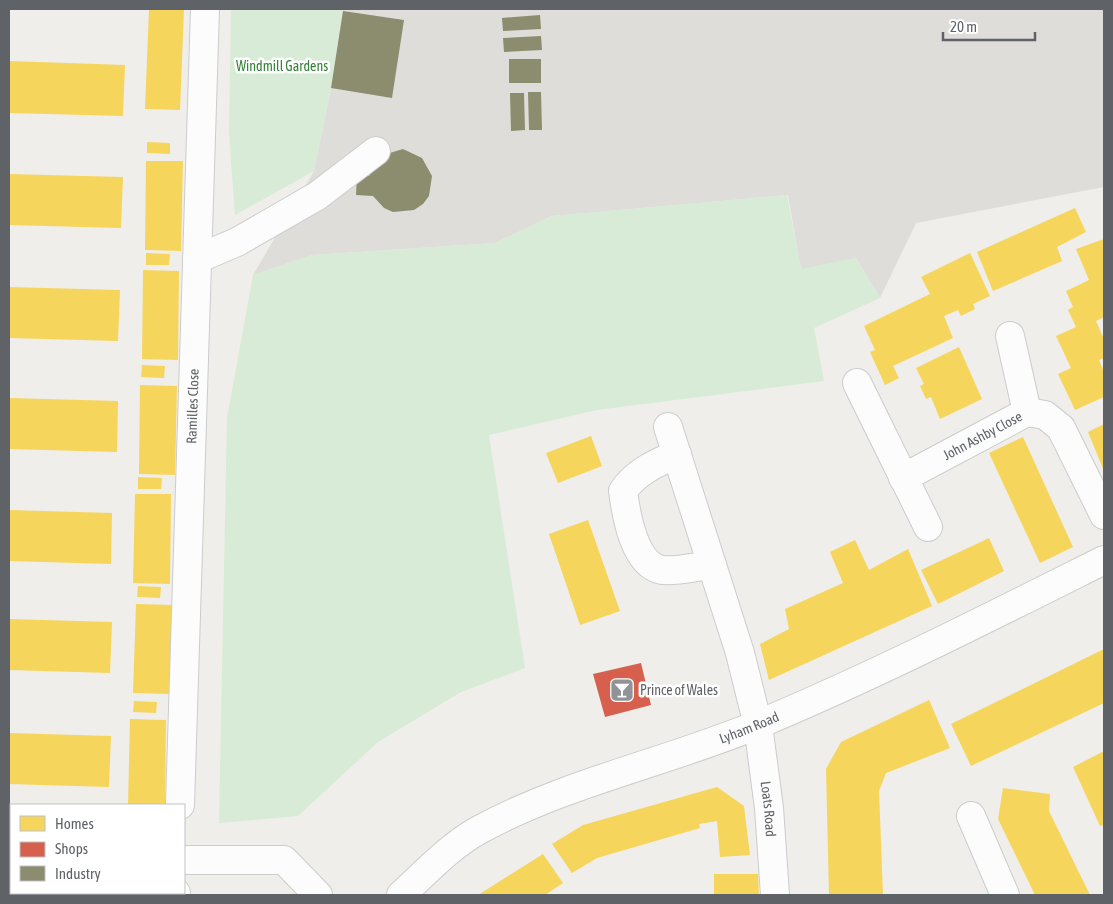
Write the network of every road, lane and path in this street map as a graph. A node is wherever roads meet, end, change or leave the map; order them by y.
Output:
1 (205, 9) edge
2 (376, 150) dead end
3 (197, 259) junction
4 (1010, 336) dead end
5 (857, 382) dead end
6 (1027, 412) junction
7 (668, 427) dead end
8 (677, 454) junction
9 (904, 478) junction
10 (1104, 516) edge
11 (928, 527) dead end
12 (1104, 560) edge
13 (712, 565) junction
14 (758, 725) junction
15 (180, 804) edge
16 (971, 816) dead end
17 (185, 860) edge
18 (318, 895) edge
19 (401, 895) edge
20 (775, 895) edge
21 (1005, 895) edge

1 - 3 street, Ramilles Close
2 - 3 street
3 - 15 street, Ramilles Close
4 - 6 street, John Ashby Close
5 - 9 street
6 - 9 street, John Ashby Close
6 - 10 street, John Ashby Close
7 - 8 street, Loats Road
8 - 13 street, Loats Road
8 - 13 street
9 - 11 street
12 - 14 street, Lyham Road
13 - 14 street, Loats Road
14 - 19 street, Lyham Road
14 - 20 street, Loats Road
16 - 21 street
17 - 18 street

